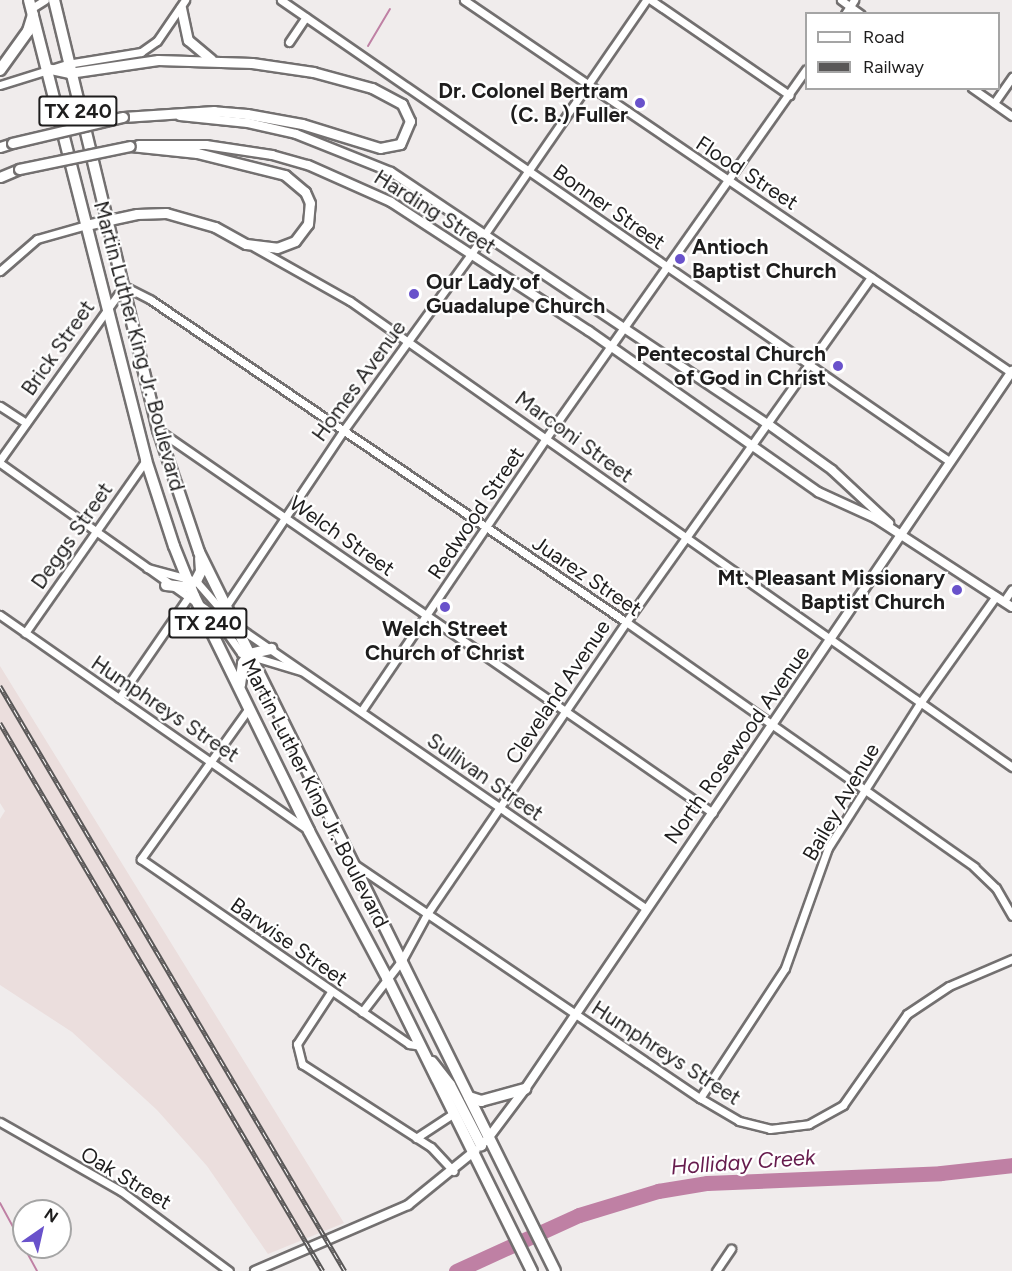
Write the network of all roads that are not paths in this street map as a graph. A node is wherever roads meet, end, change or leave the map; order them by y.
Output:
1 (45, 0) edge
2 (54, 0) edge
3 (280, 0) edge
4 (464, 0) edge
5 (646, 0) edge
6 (651, 0) edge
7 (841, 0) edge
8 (852, 3) edge
9 (183, 4) edge
10 (32, 8) edge
11 (306, 17) junction
12 (289, 42) dead end
13 (211, 60) junction
14 (46, 68) junction
15 (68, 68) junction
16 (0, 70) edge
17 (805, 73) edge
18 (1012, 77) edge
19 (0, 85) edge
20 (588, 85) junction
21 (975, 90) edge
22 (789, 95) junction
23 (994, 103) junction
24 (178, 116) junction
25 (1012, 116) edge
26 (130, 146) junction
27 (0, 147) edge
28 (528, 171) junction
29 (0, 177) edge
30 (727, 181) junction
31 (105, 221) junction
32 (86, 225) junction
33 (486, 233) junction
34 (246, 244) junction
35 (471, 254) junction
36 (666, 267) junction
37 (0, 271) edge
38 (871, 277) junction
39 (124, 286) junction
40 (107, 306) junction
41 (626, 326) junction
42 (408, 341) junction
43 (611, 347) junction
44 (810, 367) junction
45 (1012, 372) edge
46 (0, 406) edge
47 (26, 423) junction
48 (768, 424) junction
49 (158, 430) junction
50 (343, 431) junction
51 (546, 438) junction
52 (752, 445) junction
53 (146, 460) junction
54 (949, 461) junction
55 (0, 462) edge
56 (284, 515) junction
57 (487, 528) junction
58 (94, 531) junction
59 (901, 533) junction
60 (685, 538) junction
61 (200, 552) junction
62 (147, 568) junction
63 (191, 580) junction
64 (166, 585) junction
65 (1012, 589) edge
66 (187, 599) junction
67 (1000, 599) junction
68 (226, 606) junction
69 (200, 607) junction
70 (1012, 607) edge
71 (0, 615) edge
72 (427, 616) junction
73 (626, 622) junction
74 (235, 624) junction
75 (25, 633) junction
76 (832, 639) junction
77 (271, 649) junction
78 (249, 654) junction
79 (306, 672) junction
80 (240, 690) junction
81 (119, 698) junction
82 (920, 703) junction
83 (249, 708) junction
84 (362, 710) junction
85 (567, 712) junction
86 (773, 726) junction
87 (213, 761) junction
88 (1012, 767) edge
89 (864, 791) junction
90 (499, 808) junction
91 (712, 813) junction
92 (309, 831) junction
93 (352, 862) junction
94 (646, 908) junction
95 (427, 914) junction
96 (1012, 916) edge
97 (1012, 959) edge
98 (402, 960) junction
99 (387, 978) junction
100 (331, 992) junction
101 (362, 1012) junction
102 (574, 1013) junction
103 (422, 1049) junction
104 (525, 1089) junction
105 (469, 1097) junction
106 (699, 1098) junction
107 (454, 1113) junction
108 (0, 1122) edge
109 (489, 1137) junction
110 (417, 1138) junction
111 (477, 1149) junction
112 (453, 1171) junction
113 (732, 1249) dead end
114 (229, 1271) edge
115 (255, 1271) edge
116 (532, 1271) edge
117 (555, 1271) edge
118 (716, 1271) edge

1 - 10 street
2 - 15 main road, Martin Luther King Jr. Boulevard / TX 240
3 - 11 street, Bonner Street
4 - 20 street, Flood Street
5 - 20 street, Homes Avenue
6 - 22 street
7 - 8 street
9 - 13 main road
9 - 15 street
10 - 14 main road, Martin Luther King Jr. Boulevard / TX 240
10 - 16 main road
11 - 12 street
11 - 28 street, Bonner Street
13 - 15 main road
13 - 24 main road
14 - 15 main road
14 - 19 street
14 - 32 main road, Martin Luther King Jr. Boulevard / TX 240
15 - 31 main road, Martin Luther King Jr. Boulevard / TX 240
17 - 22 street, Redwood Street
18 - 23 street
20 - 28 street, Homes Avenue
20 - 30 street, Flood Street
21 - 23 street
22 - 30 street, Redwood Street
23 - 25 street
24 - 27 main road, bridge
24 - 33 street, Harding Street
26 - 29 main road, bridge
26 - 34 main road
26 - 35 street, Harding Street
28 - 33 street, Homes Avenue
28 - 36 street, Bonner Street
30 - 36 street, Redwood Street
30 - 38 street, Flood Street
31 - 32 main road, Marconi Street
31 - 34 main road, Marconi Street
31 - 39 main road, Martin Luther King Jr. Boulevard / TX 240
32 - 37 street
32 - 40 main road, Martin Luther King Jr. Boulevard / TX 240
33 - 35 street, Homes Avenue
33 - 41 street, Harding Street
34 - 42 street, Marconi Street
35 - 42 street, Homes Avenue
35 - 43 street, Harding Street
36 - 41 street, Redwood Street
36 - 44 street, Bonner Street
38 - 44 street, Cleveland Avenue
38 - 45 street, Flood Street
39 - 40 street, Brick Street
39 - 49 main road, Martin Luther King Jr. Boulevard / TX 240
39 - 50 street, Juarez Street
40 - 47 street, Brick Street
40 - 53 main road, Martin Luther King Jr. Boulevard / TX 240
41 - 43 street, Redwood Street
41 - 48 street, Harding Street
42 - 50 street, Homes Avenue
42 - 51 street, Marconi Street
43 - 51 street, Redwood Street
43 - 52 street, Harding Street
44 - 48 street, Cleveland Avenue
44 - 54 street, Bonner Street
45 - 54 street, North Rosewood Avenue
46 - 47 street
47 - 55 street, Brick Street
48 - 52 street, Cleveland Avenue
48 - 59 street, Harding Street
49 - 56 street, Welch Street
49 - 61 main road, Martin Luther King Jr. Boulevard / TX 240
50 - 56 street, Homes Avenue
50 - 57 street, Juarez Street
51 - 57 street, Redwood Street
51 - 60 street, Marconi Street
52 - 59 street, Harding Street
52 - 60 street, Cleveland Avenue
53 - 58 street, Deggs Street
53 - 63 main road, Martin Luther King Jr. Boulevard / TX 240
54 - 59 street, North Rosewood Avenue
55 - 58 street, Sullivan Street
56 - 68 street, Homes Avenue
56 - 72 street, Welch Street
57 - 72 street, Redwood Street
57 - 73 street, Juarez Street
58 - 62 street, Sullivan Street
58 - 75 street, Deggs Street
59 - 67 street, Harding Street
59 - 76 street, North Rosewood Avenue
60 - 73 street, Cleveland Avenue
60 - 76 street, Marconi Street
61 - 63 main road
61 - 68 main road, Martin Luther King Jr. Boulevard / TX 240
62 - 63 street, Sullivan Street
62 - 64 street, Sullivan Street
63 - 64 main road
63 - 69 main road, Martin Luther King Jr. Boulevard / TX 240
63 - 74 street, Sullivan Street
64 - 66 street, Sullivan Street
65 - 67 street, Bailey Avenue
66 - 69 street, Sullivan Street
66 - 81 street
67 - 70 street, Harding Street
67 - 82 street, Bailey Avenue
68 - 74 main road, Martin Luther King Jr. Boulevard / TX 240
69 - 78 street, Sullivan Street
69 - 80 main road, Martin Luther King Jr. Boulevard / TX 240
71 - 75 street, Humphreys Street
72 - 84 street, Redwood Street
72 - 85 street, Welch Street
73 - 85 street, Cleveland Avenue
73 - 86 street, Juarez Street
74 - 77 street, Sullivan Street
74 - 78 main road, Martin Luther King Jr. Boulevard / TX 240
75 - 81 street, Humphreys Street
76 - 82 street, Marconi Street
76 - 86 street, North Rosewood Avenue
77 - 78 main road
77 - 79 street, Sullivan Street
78 - 79 street, Sullivan Street
78 - 80 main road
78 - 93 main road, Martin Luther King Jr. Boulevard / TX 240
79 - 84 street, Sullivan Street
80 - 83 main road, Martin Luther King Jr. Boulevard / TX 240
81 - 87 street, Humphreys Street
82 - 88 street, Marconi Street
82 - 89 street, Bailey Avenue
83 - 87 street
83 - 92 main road, Martin Luther King Jr. Boulevard / TX 240
84 - 90 street, Sullivan Street
85 - 90 street, Cleveland Avenue
85 - 91 street, Welch Street
86 - 89 street, Juarez Street
86 - 91 street, North Rosewood Avenue
87 - 92 street, Humphreys Street
87 - 100 street, Barwise Street
89 - 96 street, Juarez Street
89 - 106 street, Bailey Avenue
90 - 94 street, Sullivan Street
90 - 95 street, Cleveland Avenue
91 - 94 street, North Rosewood Avenue
92 - 99 main road, Martin Luther King Jr. Boulevard / TX 240
93 - 95 street, Humphreys Street
93 - 98 main road, Martin Luther King Jr. Boulevard / TX 240
94 - 102 street, North Rosewood Avenue
95 - 98 street, Cleveland Avenue
95 - 102 street, Humphreys Street
97 - 106 street, Humphreys Street
98 - 99 street, Cleveland Avenue
98 - 105 main road, Martin Luther King Jr. Boulevard / TX 240
99 - 101 street, Cleveland Avenue
99 - 103 main road, Martin Luther King Jr. Boulevard / TX 240
100 - 101 street, Barwise Street
100 - 110 street
101 - 103 street, Barwise Street
102 - 104 street, North Rosewood Avenue
102 - 106 street, Humphreys Street
103 - 107 main road, Martin Luther King Jr. Boulevard / TX 240
103 - 111 main road
104 - 105 main road
104 - 109 street, North Rosewood Avenue
105 - 109 main road, Martin Luther King Jr. Boulevard / TX 240
107 - 110 street
107 - 111 main road, Martin Luther King Jr. Boulevard / TX 240
108 - 114 street, Oak Street
109 - 111 street, North Rosewood Avenue
109 - 117 main road, Martin Luther King Jr. Boulevard / TX 240
110 - 112 street
111 - 112 street, North Rosewood Avenue
111 - 116 main road, Martin Luther King Jr. Boulevard / TX 240
112 - 115 street, North Rosewood Avenue
113 - 118 street

